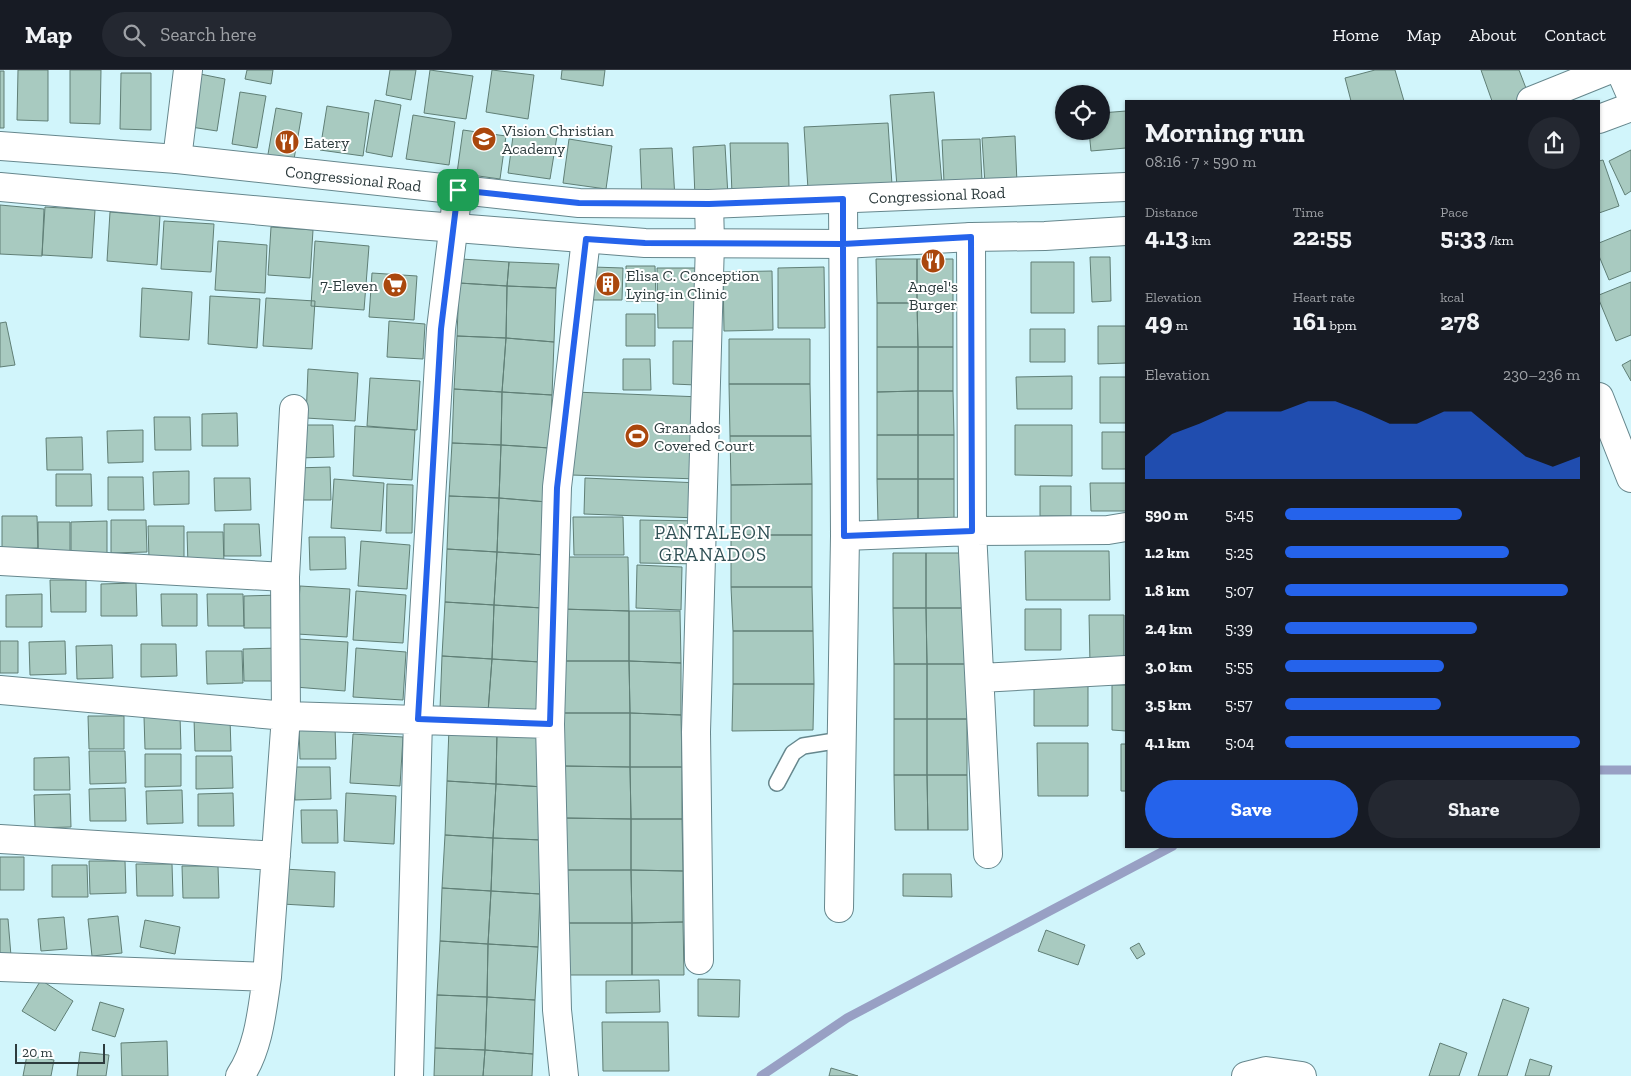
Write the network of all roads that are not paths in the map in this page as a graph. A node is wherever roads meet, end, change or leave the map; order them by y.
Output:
1 (188, 70) edge
2 (1608, 70) edge
3 (1620, 70) edge
4 (1631, 95) edge
5 (1533, 100) edge
6 (1631, 107) edge
7 (1600, 119) edge
8 (0, 146) edge
9 (177, 159) junction
10 (0, 187) edge
11 (1125, 187) edge
12 (458, 190) junction
13 (843, 199) junction
14 (709, 204) junction
15 (454, 228) junction
16 (1125, 231) edge
17 (971, 237) junction
18 (586, 239) junction
19 (710, 242) junction
20 (843, 244) junction
21 (1600, 401) edge
22 (294, 409) dead end
23 (1615, 442) edge
24 (1631, 478) edge
25 (1125, 527) edge
26 (972, 531) junction
27 (844, 536) junction
28 (0, 560) edge
29 (285, 577) junction
30 (1125, 670) edge
31 (980, 678) junction
32 (0, 690) edge
33 (286, 716) junction
34 (418, 719) junction
35 (550, 724) junction
36 (841, 740) junction
37 (777, 783) dead end
38 (0, 839) edge
39 (988, 854) dead end
40 (276, 856) junction
41 (839, 908) dead end
42 (699, 960) dead end
43 (0, 967) edge
44 (266, 977) junction
45 (240, 1076) edge
46 (409, 1076) edge
47 (564, 1076) edge
48 (1246, 1076) edge
49 (1302, 1076) edge

1 - 9 street
2 - 5 street
3 - 4 street
6 - 7 street
8 - 9 street, Congressional Road
9 - 12 street, Congressional Road
10 - 15 street
11 - 13 street, Congressional Road
12 - 14 street, Congressional Road
12 - 15 street
13 - 14 street, Congressional Road
13 - 20 street
14 - 19 street
15 - 18 street
15 - 34 street
16 - 17 street
17 - 20 street
17 - 26 street
18 - 19 street
18 - 35 street
19 - 20 street
19 - 42 street
20 - 27 street
21 - 23 street
22 - 29 street
23 - 24 street
25 - 26 street
26 - 27 street
26 - 31 street
27 - 36 street
28 - 29 street
29 - 33 street
30 - 31 street
31 - 39 street
32 - 33 street
33 - 34 street
33 - 40 street
34 - 35 street
34 - 46 street
35 - 47 street
36 - 37 lane
36 - 41 street
38 - 40 street
40 - 44 street
43 - 44 street
44 - 45 street
48 - 49 street

